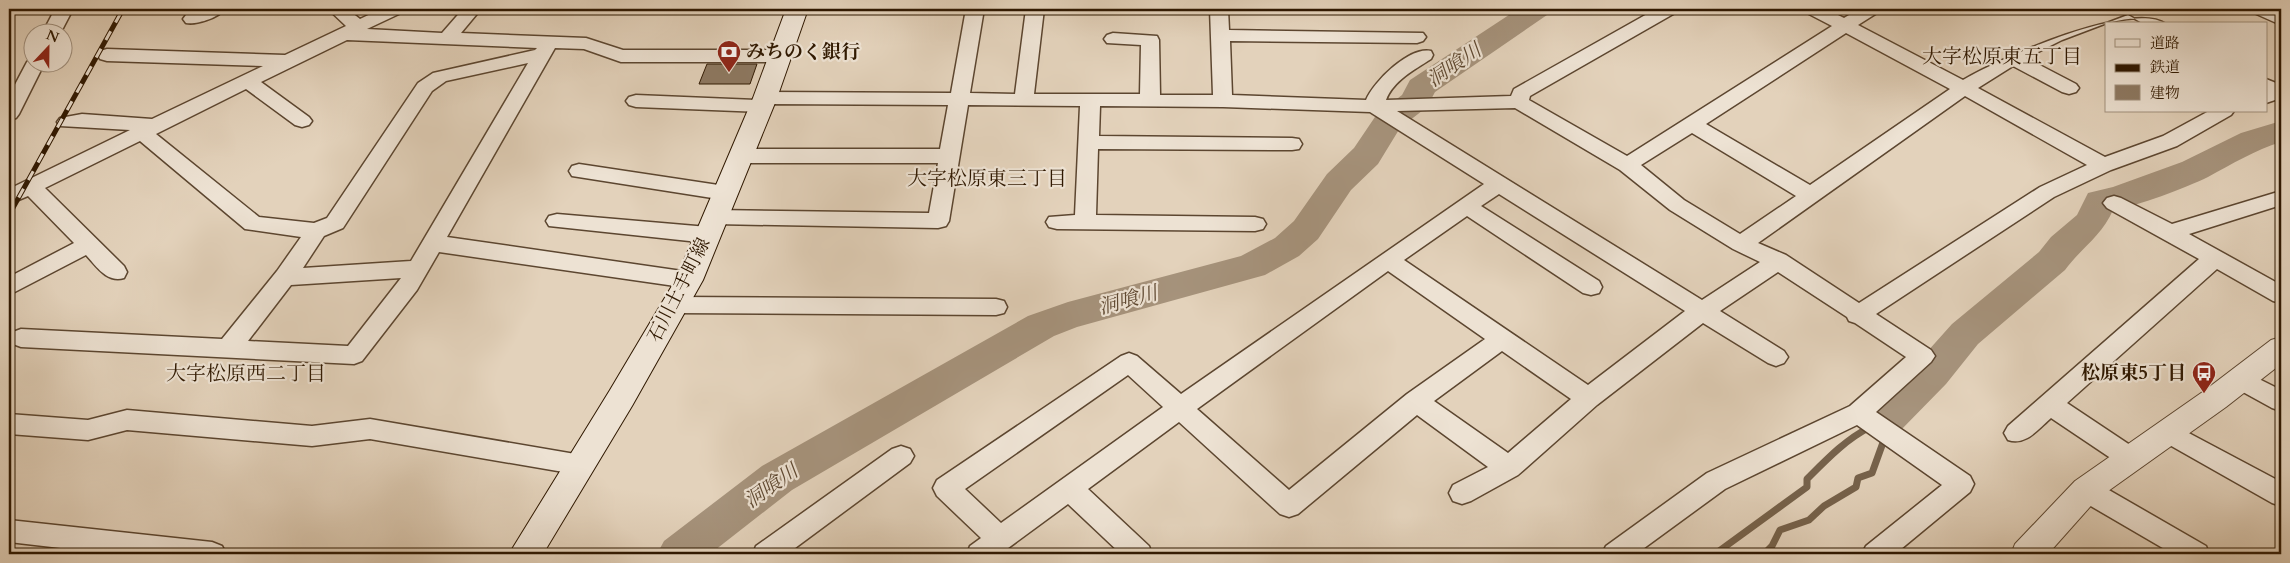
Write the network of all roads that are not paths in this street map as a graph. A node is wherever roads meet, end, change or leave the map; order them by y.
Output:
1 (64, 9) edge
2 (216, 9) edge
3 (337, 9) edge
4 (395, 9) edge
5 (472, 9) edge
6 (798, 9) edge
7 (975, 9) edge
8 (1035, 9) edge
9 (1219, 9) edge
10 (1669, 9) edge
11 (1813, 9) edge
12 (1871, 9) edge
13 (2127, 9) edge
14 (2131, 9) edge
15 (2260, 9) edge
16 (192, 19) dead end
17 (2281, 20) edge
18 (57, 22) edge
19 (2154, 22) edge
20 (1844, 24) junction
21 (352, 31) junction
22 (1220, 35) junction
23 (447, 38) junction
24 (1113, 39) dead end
25 (547, 49) junction
26 (107, 55) dead end
27 (780, 56) junction
28 (2012, 58) junction
29 (290, 62) junction
30 (31, 72) edge
31 (248, 81) junction
32 (2268, 86) edge
33 (1964, 88) junction
34 (2069, 88) dead end
35 (2268, 96) edge
36 (959, 100) junction
37 (1024, 100) junction
38 (1090, 100) junction
39 (636, 101) dead end
40 (1150, 101) junction
41 (1223, 101) junction
42 (763, 102) junction
43 (1519, 102) junction
44 (1374, 106) junction
45 (2222, 112) edge
46 (9, 114) edge
47 (302, 121) dead end
48 (67, 122) dead end
49 (1692, 124) junction
50 (148, 129) junction
51 (1088, 142) junction
52 (1292, 144) dead end
53 (741, 156) junction
54 (950, 156) junction
55 (1627, 165) junction
56 (2104, 165) junction
57 (579, 172) dead end
58 (1500, 183) junction
59 (31, 187) junction
60 (1812, 196) junction
61 (9, 198) edge
62 (2281, 198) edge
63 (2114, 203) dead end
64 (1466, 206) junction
65 (716, 215) junction
66 (557, 221) dead end
67 (1057, 222) dead end
68 (1084, 222) junction
69 (1256, 224) dead end
70 (316, 231) junction
71 (2172, 232) junction
72 (432, 243) junction
73 (1741, 244) junction
74 (88, 245) junction
75 (2215, 258) junction
76 (1388, 260) junction
77 (1778, 261) junction
78 (417, 270) junction
79 (116, 272) dead end
80 (285, 277) junction
81 (689, 280) junction
82 (9, 287) edge
83 (1590, 287) dead end
84 (2281, 295) edge
85 (675, 306) junction
86 (996, 307) dead end
87 (1702, 311) junction
88 (1857, 314) junction
89 (21, 338) dead end
90 (1500, 339) junction
91 (2281, 348) edge
92 (228, 349) junction
93 (1776, 357) dead end
94 (2241, 379) junction
95 (1588, 398) junction
96 (1416, 401) junction
97 (2281, 401) edge
98 (2050, 404) junction
99 (1180, 408) junction
100 (1859, 413) junction
101 (9, 424) edge
102 (2168, 432) junction
103 (2017, 433) dead end
104 (901, 456) dead end
105 (2130, 458) junction
106 (581, 465) junction
107 (1509, 468) junction
108 (1071, 490) junction
109 (2086, 490) junction
110 (1462, 493) dead end
111 (2281, 495) edge
112 (9, 531) edge
113 (1000, 539) junction
114 (87, 547) edge
115 (179, 552) edge
116 (212, 554) edge
117 (525, 554) edge
118 (766, 554) edge
119 (980, 554) edge
120 (1139, 554) edge
121 (1616, 554) edge
122 (1876, 554) edge
123 (2027, 554) edge
124 (2196, 554) edge

1 - 18 street
2 - 16 street
3 - 21 street
4 - 21 street
5 - 23 street
6 - 27 main road, 石川土手町線
7 - 36 street
8 - 37 street
9 - 22 street
10 - 43 street
11 - 20 street
12 - 20 street
13 - 28 street
14 - 19 street
15 - 17 street
20 - 33 street
20 - 49 street
21 - 23 street
21 - 29 street
22 - 41 street
22 - 44 street
23 - 25 street
24 - 40 street
25 - 27 street
25 - 70 street
25 - 72 street
26 - 29 street
27 - 42 main road, 石川土手町線
28 - 33 street
28 - 34 street
29 - 31 street
30 - 46 street
31 - 47 street
31 - 50 street
32 - 35 street
33 - 56 street
33 - 60 street
36 - 37 street
36 - 42 street
36 - 54 street
37 - 38 street
38 - 40 street
38 - 51 street
39 - 42 street
40 - 41 street
41 - 44 street
42 - 53 main road, 石川土手町線
43 - 44 street
43 - 55 street
44 - 58 street
45 - 56 street
48 - 50 street
49 - 55 street
49 - 60 street
50 - 59 street
50 - 70 street
51 - 52 street
51 - 68 street
53 - 54 street
53 - 65 main road, 石川土手町線
54 - 65 street
55 - 73 street
56 - 88 street
57 - 65 street
58 - 64 street
58 - 87 street
59 - 61 street
59 - 74 street
60 - 73 street
62 - 71 street
63 - 71 street
64 - 76 street
64 - 83 street
65 - 66 street
65 - 81 main road, 石川土手町線
67 - 68 street
68 - 69 street
70 - 80 street
71 - 75 street
72 - 78 street
72 - 81 street
73 - 77 street
74 - 79 street
74 - 82 street
75 - 84 street
75 - 98 street
76 - 90 street
76 - 99 street
77 - 87 street
77 - 88 street
78 - 80 street
78 - 92 street
80 - 92 street
81 - 85 main road, 石川土手町線
85 - 86 street
85 - 106 main road, 石川土手町線
87 - 93 street
87 - 95 street
88 - 100 street
89 - 92 street
90 - 95 street
90 - 96 street
91 - 94 main road
94 - 97 street
94 - 102 main road
95 - 107 street
96 - 99 street
96 - 107 street
98 - 103 street
98 - 105 street
99 - 108 street
99 - 113 street
100 - 121 street
100 - 122 street
101 - 106 street
102 - 105 main road
102 - 111 street
104 - 118 street
105 - 109 main road
106 - 117 main road, 石川土手町線
107 - 110 street
108 - 113 street
108 - 120 street
109 - 123 main road
109 - 124 street
112 - 114 street
113 - 119 street
114 - 115 street
115 - 116 street

